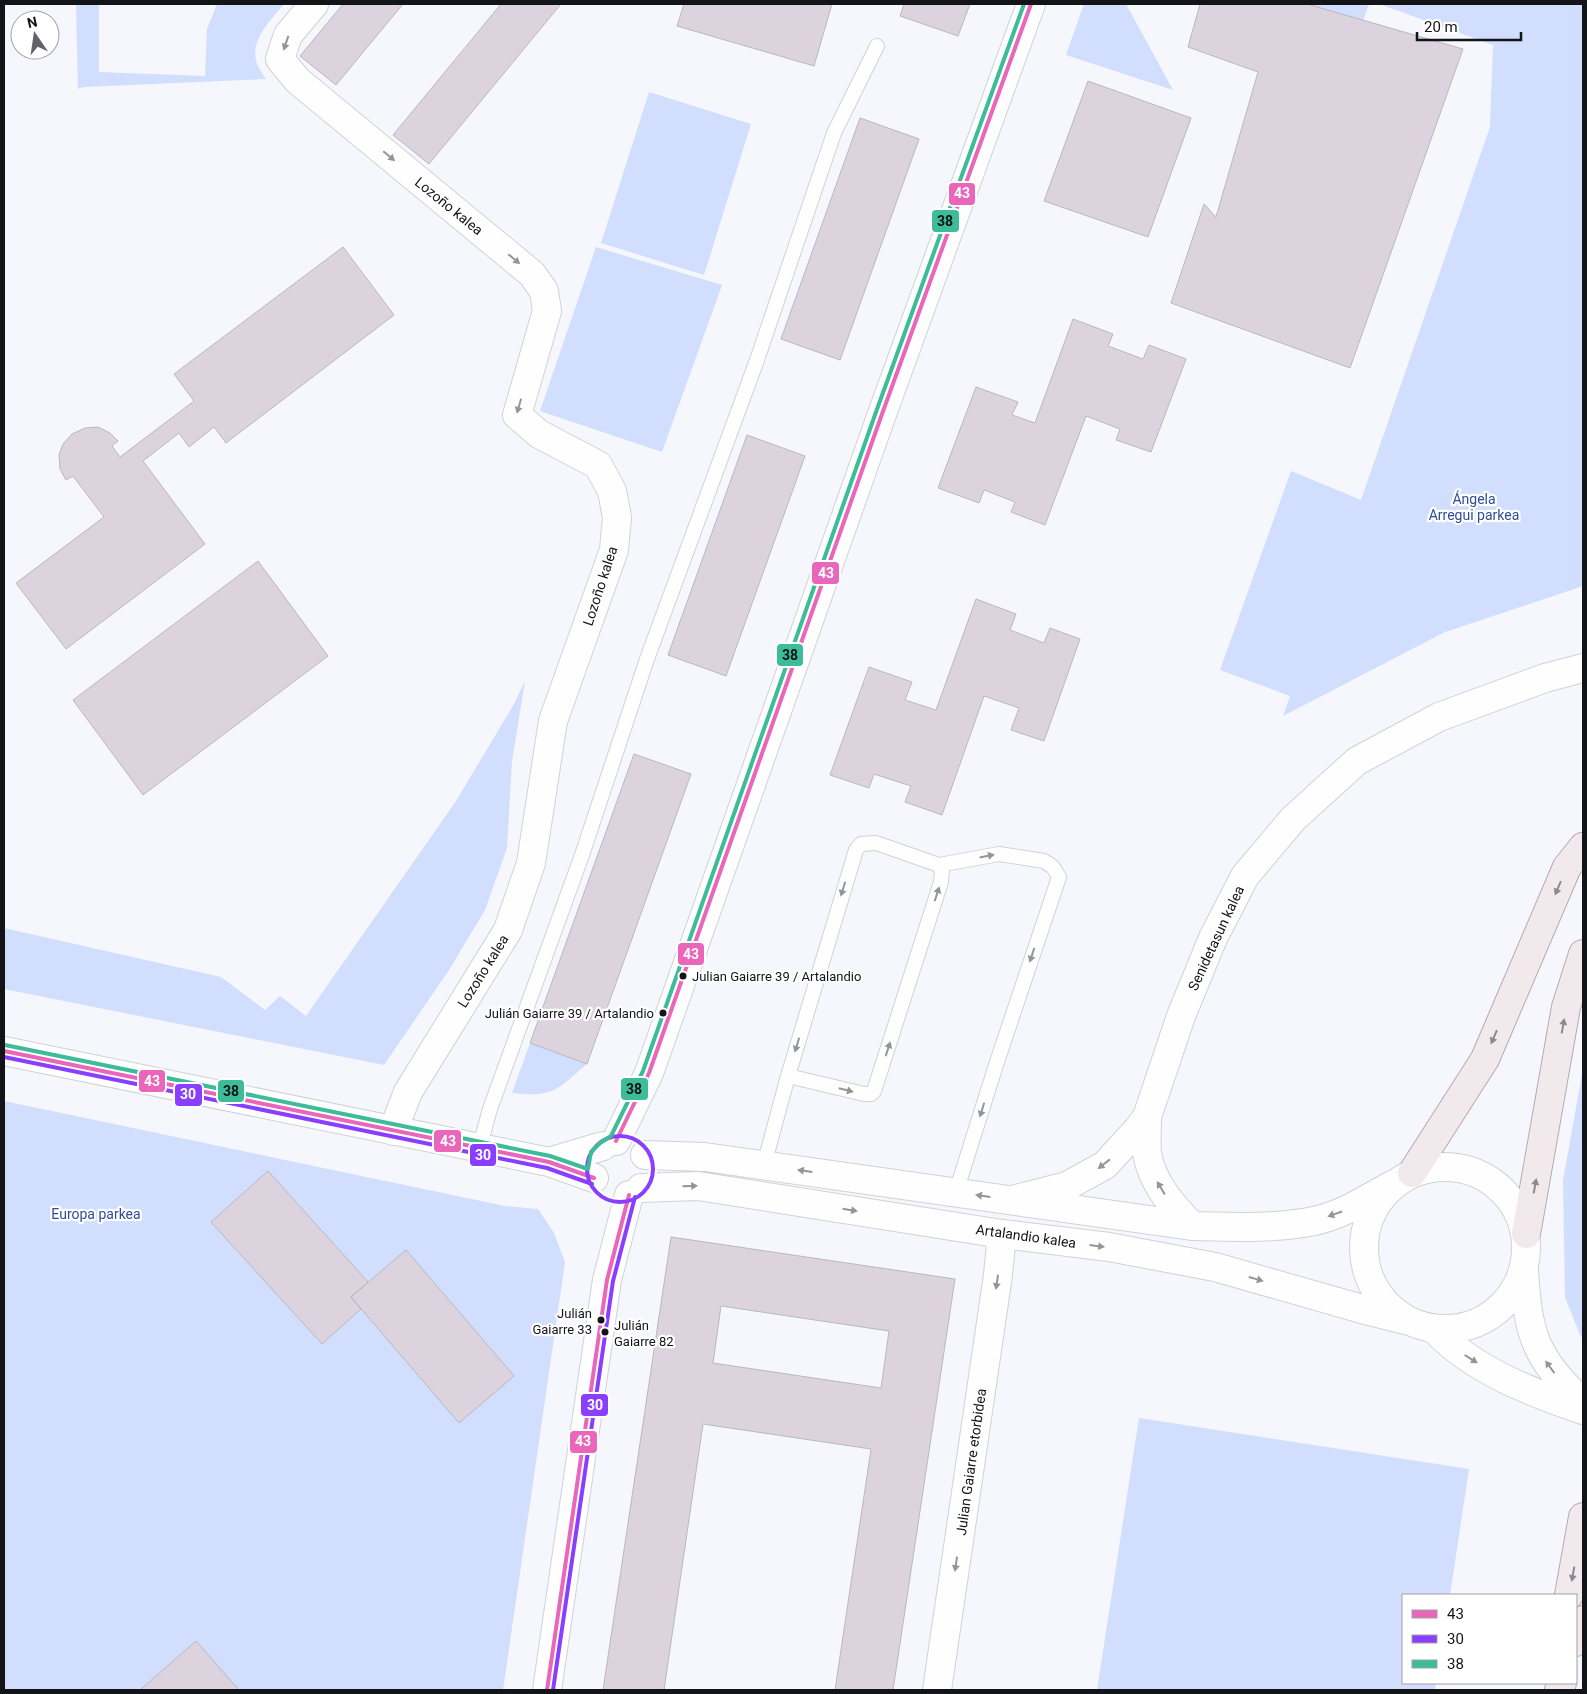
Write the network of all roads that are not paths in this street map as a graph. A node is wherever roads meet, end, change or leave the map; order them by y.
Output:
1 (314, 4) edge
2 (1031, 4) edge
3 (877, 46) dead end
4 (1583, 668) edge
5 (1583, 847) edge
6 (939, 866) junction
7 (1583, 954) edge
8 (4, 1052) edge
9 (788, 1076) junction
10 (1142, 1123) junction
11 (393, 1131) junction
12 (609, 1144) junction
13 (479, 1149) junction
14 (645, 1155) junction
15 (549, 1162) junction
16 (764, 1165) junction
17 (594, 1178) junction
18 (1403, 1179) junction
19 (635, 1191) junction
20 (956, 1192) junction
21 (1012, 1200) junction
22 (1192, 1226) junction
23 (1002, 1234) junction
24 (1526, 1234) junction
25 (1524, 1270) junction
26 (1405, 1320) junction
27 (1434, 1329) junction
28 (1583, 1403) edge
29 (1583, 1410) edge
30 (1583, 1518) edge
31 (1569, 1594) edge
32 (1583, 1620) edge
33 (1577, 1639) edge
34 (548, 1690) edge
35 (937, 1690) edge

1 -> 11 street, Lozoño kalea
2 - 12 street
3 - 13 lane
4 - 10 street, Senidetasun kalea
5 -> 18 main road
9 -> 6 lane
6 -> 9 lane
6 -> 20 lane
24 -> 7 main road
8 - 11 street
9 - 16 lane
10 -> 21 street, Senidetasun kalea
22 -> 10 street
11 - 13 street
12 - 14 street
12 - 15 street
12 - 17 street
13 - 15 street
14 - 16 street
14 - 19 street
15 - 17 street
20 -> 16 street
17 - 19 street
18 -> 22 street
18 - 24 street
18 - 26 street
19 -> 23 street, Artalandio kalea
19 - 34 street
21 -> 20 street
21 - 22 street
23 -> 26 street, Artalandio kalea
23 -> 35 street, Julian Gaiarre etorbidea
24 - 25 street
25 - 27 street
28 -> 25 street
26 - 27 street
27 -> 29 street
30 -> 31 main road
32 - 33 main road

